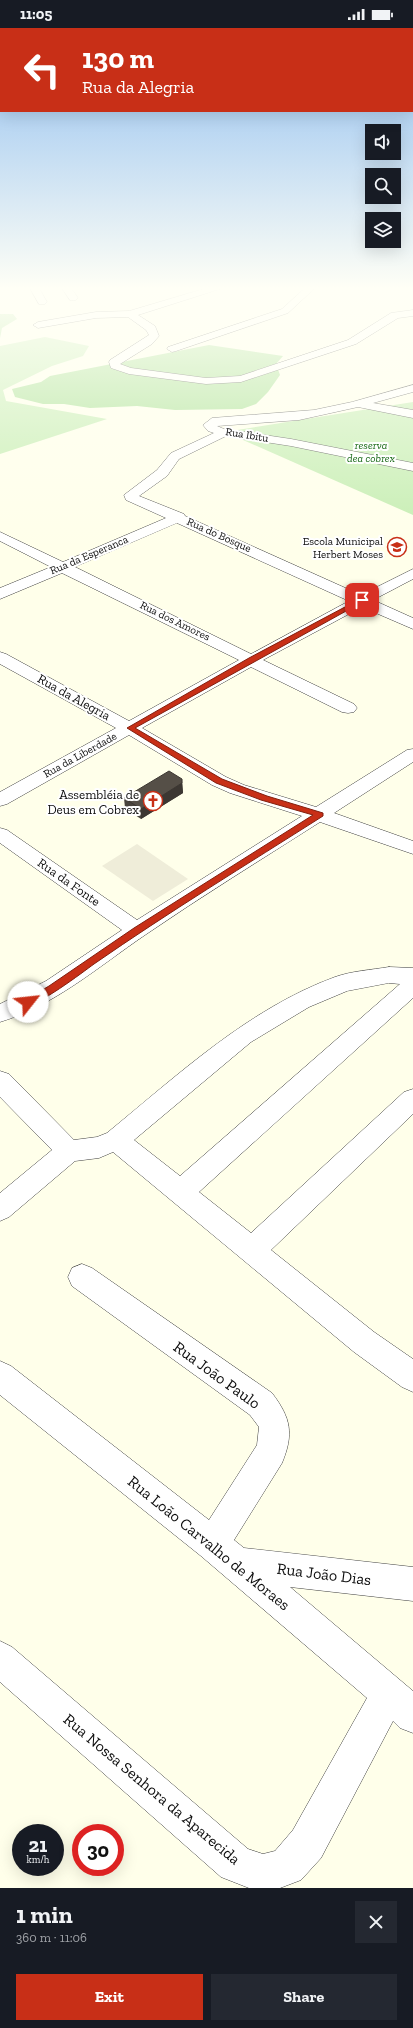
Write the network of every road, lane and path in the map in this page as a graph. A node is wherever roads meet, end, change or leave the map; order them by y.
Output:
1 (156, 375) edge
2 (254, 375) edge
3 (413, 388) edge
4 (359, 404) junction
5 (413, 414) edge
6 (225, 432) junction
7 (413, 467) edge
8 (179, 517) junction
9 (0, 536) edge
10 (62, 566) junction
11 (413, 573) edge
12 (0, 594) edge
13 (362, 600) junction
14 (413, 624) edge
15 (0, 657) edge
16 (251, 660) junction
17 (348, 708) dead end
18 (130, 728) junction
19 (413, 754) edge
20 (0, 800) edge
21 (320, 815) junction
22 (0, 834) edge
23 (413, 848) edge
24 (137, 930) junction
25 (413, 976) edge
26 (413, 985) edge
27 (0, 1013) edge
28 (0, 1081) edge
29 (413, 1099) edge
30 (116, 1140) junction
31 (69, 1151) junction
32 (179, 1193) junction
33 (0, 1209) edge
34 (251, 1251) junction
35 (82, 1277) dead end
36 (0, 1376) edge
37 (413, 1377) edge
38 (224, 1554) junction
39 (413, 1584) edge
40 (0, 1659) edge
41 (401, 1704) edge

1 - 2 street
3 - 4 street
4 - 5 street
4 - 6 street, Rua Ibitu
6 - 7 street, Rua Ibitu
6 - 8 street, Rua do Bosque
8 - 10 street, Rua da Esperanca
8 - 13 street, Rua do Bosque
9 - 10 street, Rua dos Amores
10 - 12 street, Rua da Esperanca
10 - 16 street, Rua dos Amores
11 - 13 street, Rua da Liberdade
13 - 14 street, Rua do Bosque
13 - 16 street, Rua da Liberdade
15 - 18 street, Rua da Alegria
16 - 17 street, Rua dos Amores
16 - 18 street, Rua da Liberdade
18 - 20 street, Rua da Liberdade
18 - 21 street, Rua da Alegria
19 - 21 street
21 - 23 street, Rua da Alegria
21 - 24 street
22 - 24 street, Rua da Fonte
24 - 27 street
25 - 30 street
26 - 32 street
28 - 31 street
29 - 34 street
30 - 31 street
30 - 32 street
31 - 33 street
32 - 34 street
34 - 37 street
35 - 38 street, Rua João Paulo
36 - 38 street, Rua Loão Carvalho de Moraes
38 - 39 street, Rua João Dias
38 - 41 street, Rua Loão Carvalho de Moraes
40 - 41 street, Rua Nossa Senhora da Aparecida

